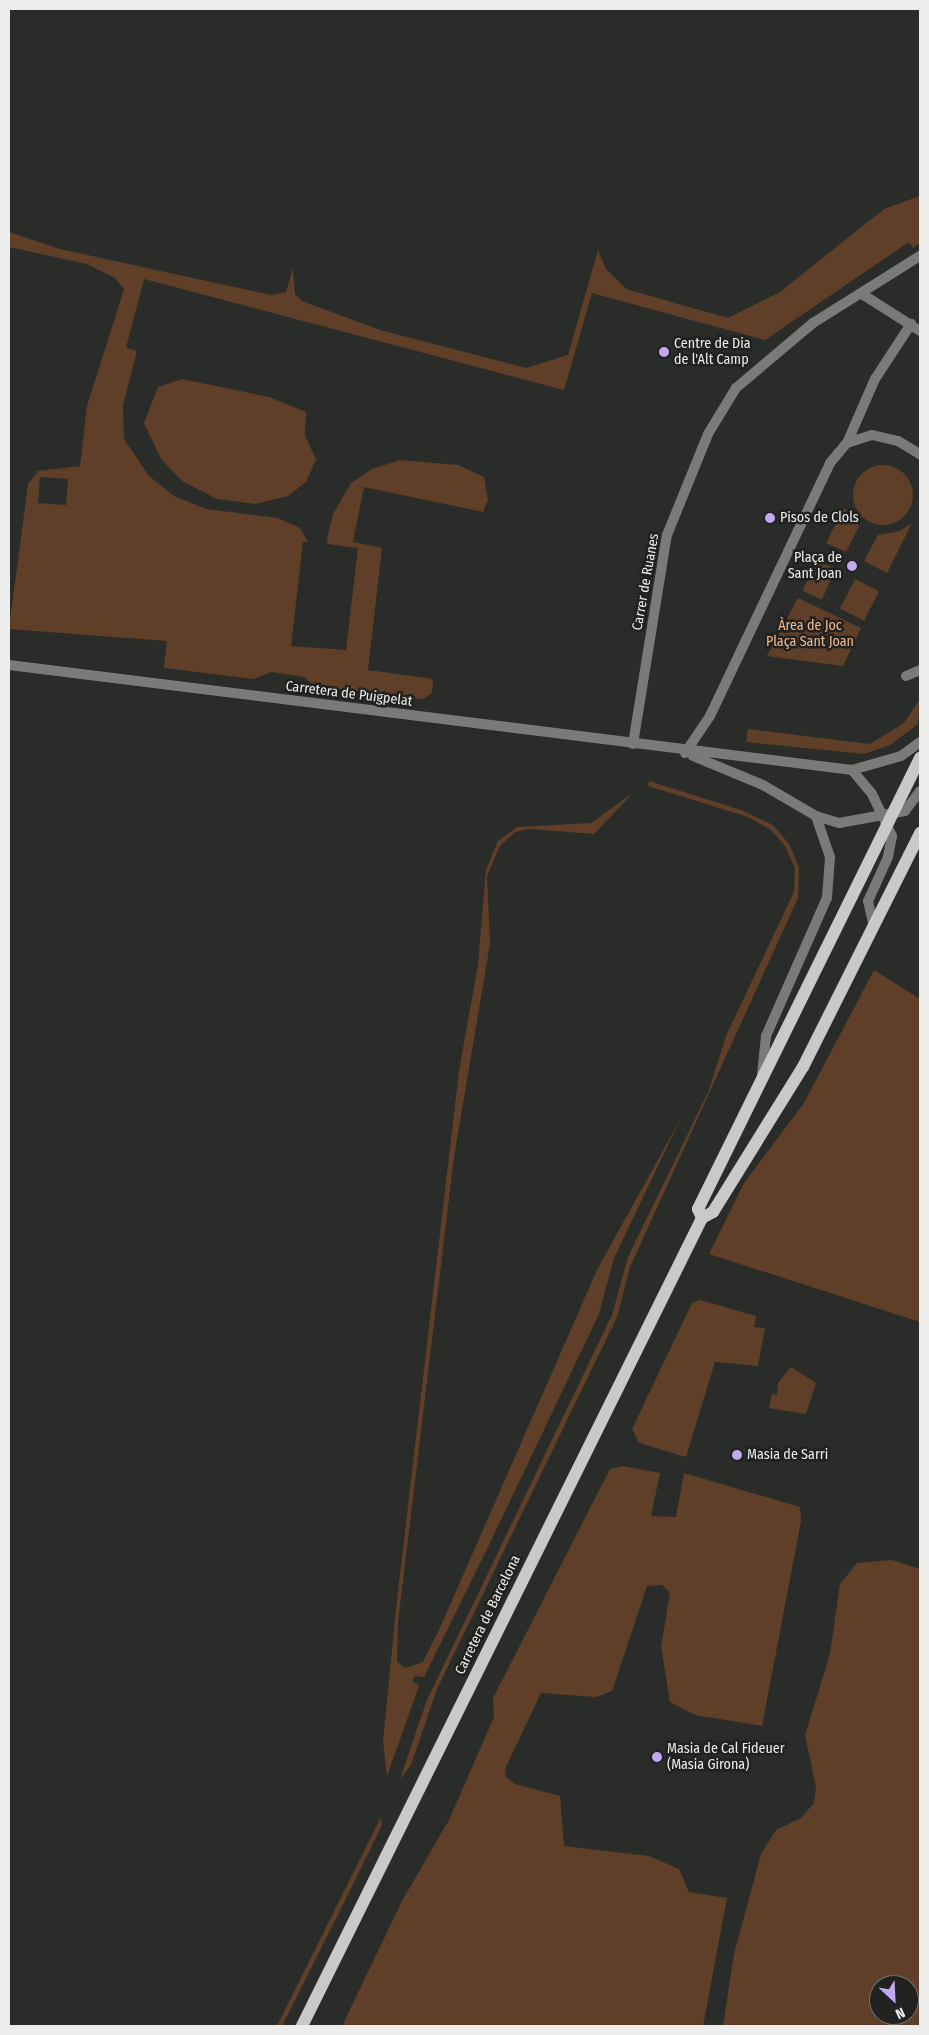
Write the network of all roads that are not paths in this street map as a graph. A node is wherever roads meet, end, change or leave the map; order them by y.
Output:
1 (920, 256) edge
2 (862, 294) junction
3 (911, 324) junction
4 (920, 331) edge
5 (847, 443) junction
6 (920, 454) edge
7 (9, 665) edge
8 (920, 670) edge
9 (906, 676) dead end
10 (920, 742) edge
11 (633, 744) junction
12 (685, 753) junction
13 (920, 758) edge
14 (852, 770) junction
15 (920, 792) edge
16 (816, 816) junction
17 (887, 819) junction
18 (920, 833) edge
19 (874, 926) junction
20 (762, 1074) junction
21 (702, 1218) junction
22 (302, 2026) edge

1 - 2 street, Carrer de Ruanes
2 - 3 street
2 - 11 street, Carrer de Ruanes
3 - 4 street
3 - 5 street
5 - 6 street
5 - 12 street
7 - 11 street, Carretera de Puigpelat
8 - 9 street
10 - 14 street
11 - 12 street, Carretera de Puigpelat
12 - 14 street
12 - 16 street
13 - 17 main road
14 - 17 street
15 - 17 street
16 - 17 street
16 - 20 street
17 - 19 street
17 - 20 main road
18 - 19 main road
19 - 21 main road
20 - 21 main road
21 - 22 main road, Carretera de Barcelona

